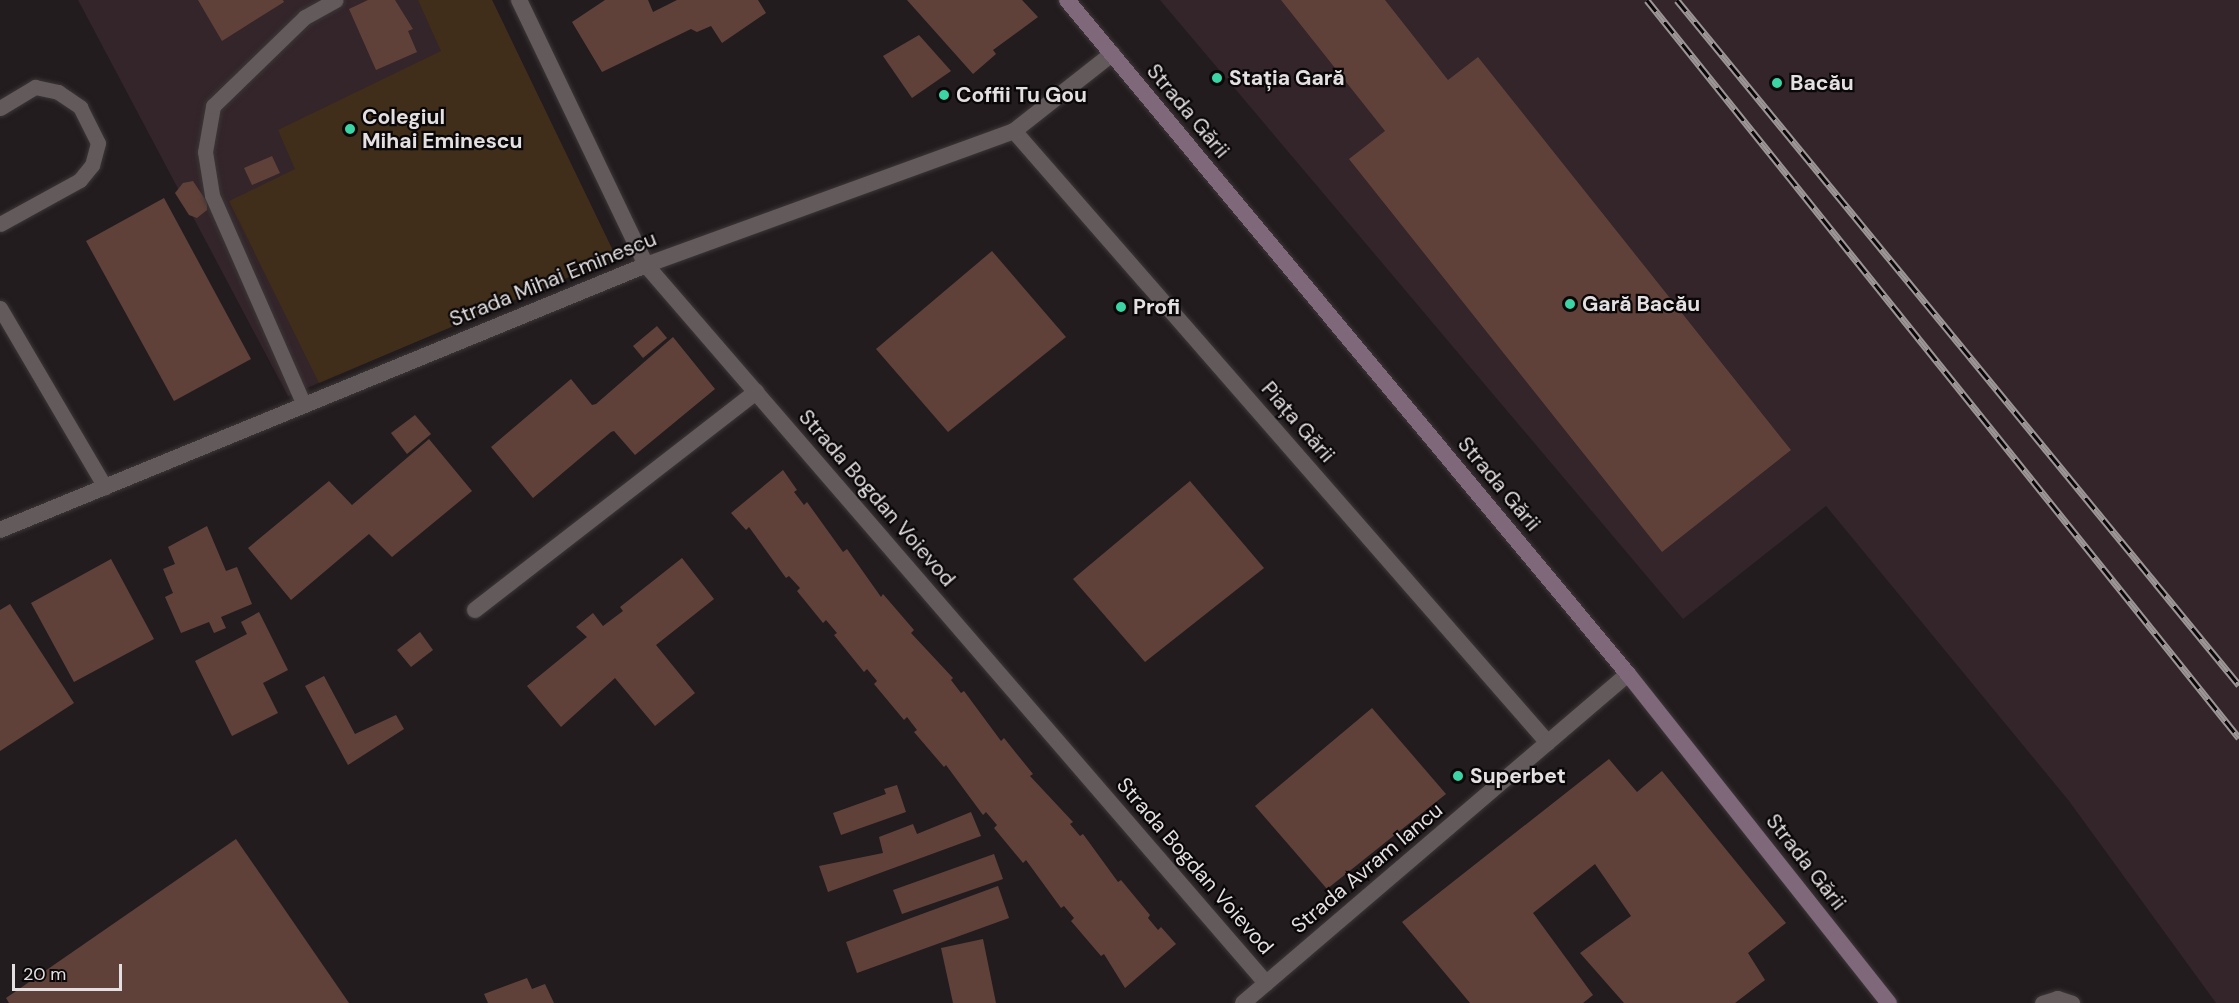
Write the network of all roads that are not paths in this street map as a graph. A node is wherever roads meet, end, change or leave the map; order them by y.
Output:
1 (336, 0) edge
2 (519, 0) edge
3 (1067, 0) edge
4 (1112, 54) junction
5 (0, 108) edge
6 (1014, 131) junction
7 (0, 224) edge
8 (646, 265) junction
9 (0, 308) edge
10 (756, 393) junction
11 (304, 405) junction
12 (105, 487) junction
13 (0, 530) edge
14 (475, 610) dead end
15 (1628, 674) junction
16 (1548, 743) junction
17 (1266, 983) junction
18 (1243, 1003) edge
19 (1889, 1003) edge
20 (2042, 1003) edge
21 (2072, 1003) edge

1 - 11 lane
2 - 8 street, Strada Bogdan Voievod
3 - 4 main road, Strada Gării
4 - 6 street, Strada Mihai Eminescu
4 - 15 main road, Strada Gării
5 - 7 lane
6 - 8 street, Strada Mihai Eminescu
6 - 16 street, Piața Gării
8 - 10 street, Strada Bogdan Voievod
8 - 11 street, Strada Mihai Eminescu
9 - 12 lane
10 - 14 street
10 - 17 street, Strada Bogdan Voievod
11 - 12 street, Strada Mihai Eminescu
12 - 13 street, Strada Mihai Eminescu
15 - 16 street, Strada Avram Iancu
15 - 19 main road, Strada Gării
16 - 17 street, Strada Avram Iancu
17 - 18 street, Strada Avram Iancu
20 - 21 lane

